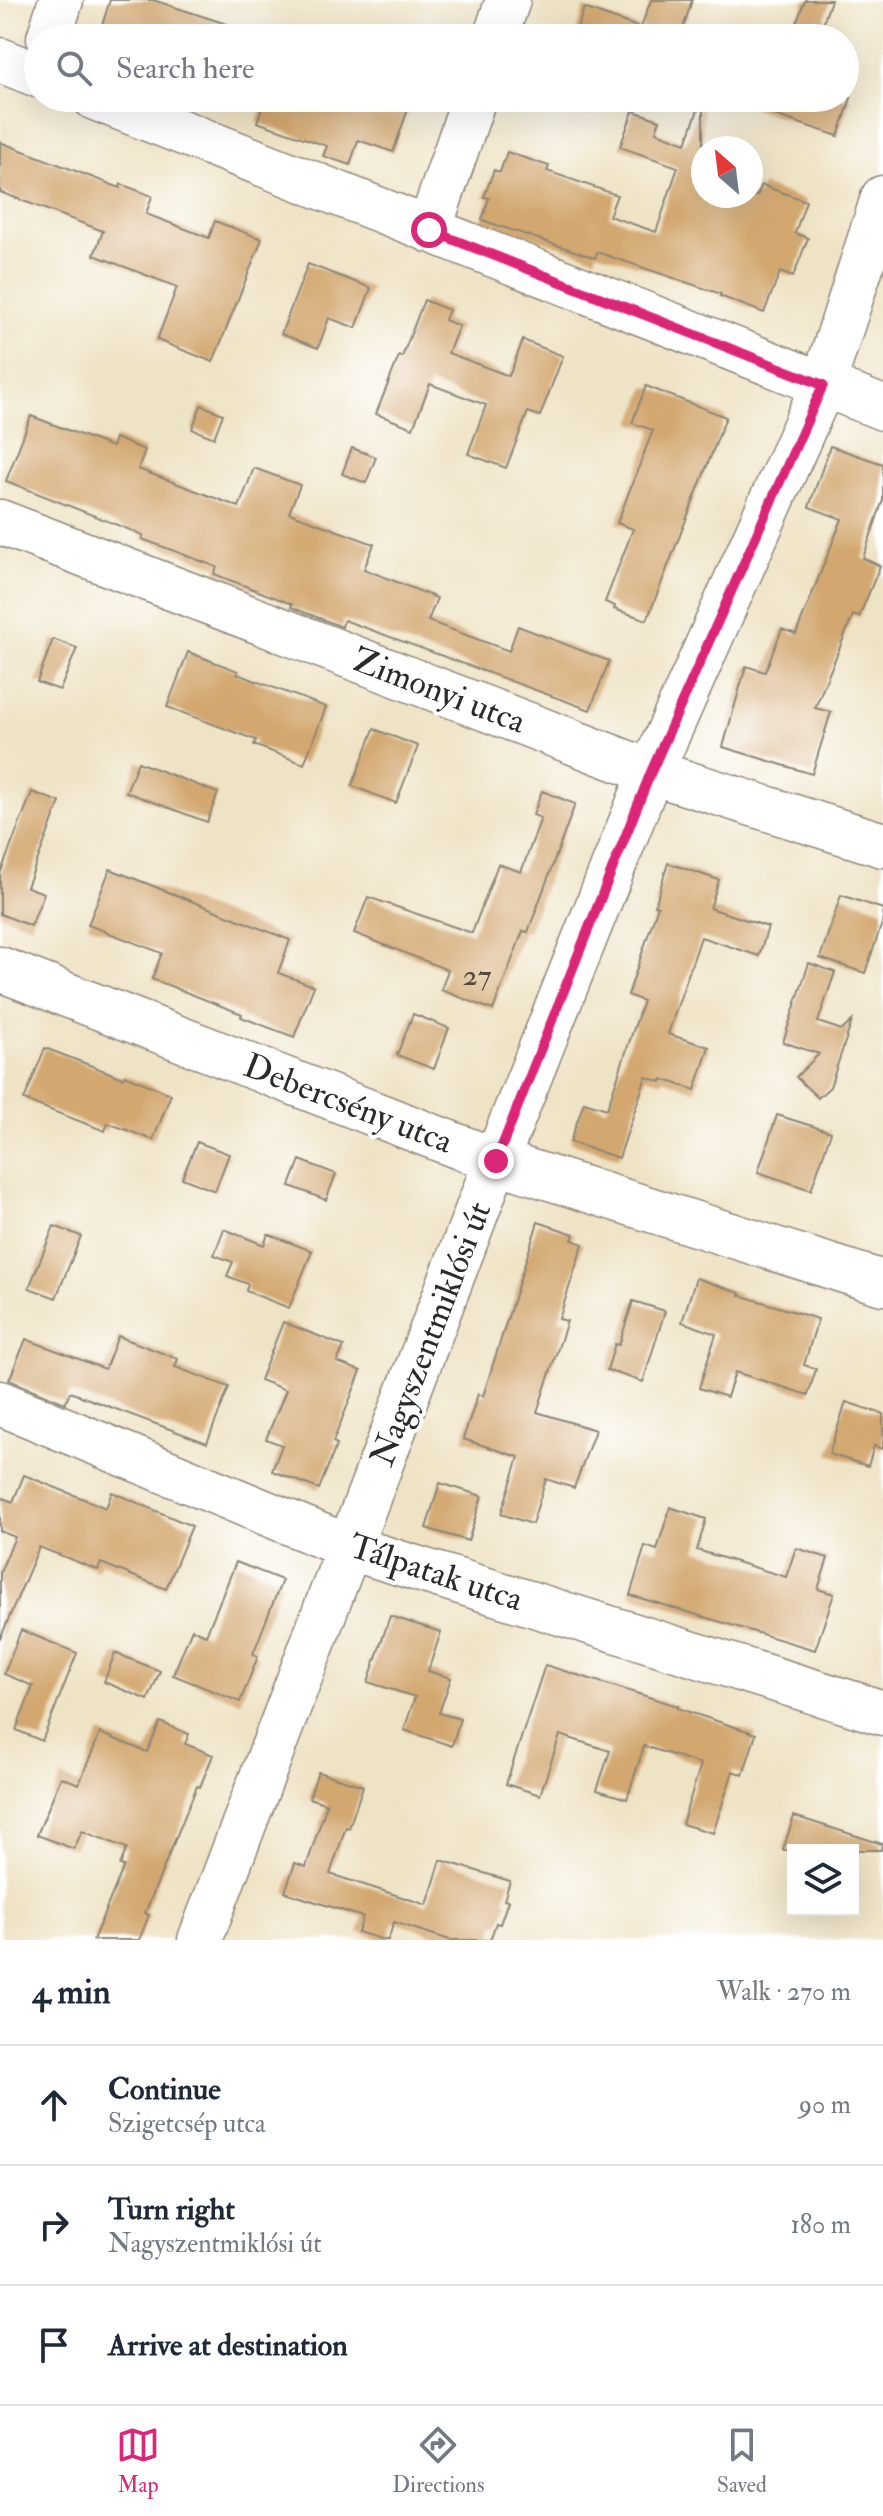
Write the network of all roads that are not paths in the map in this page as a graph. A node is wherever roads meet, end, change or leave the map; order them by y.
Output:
1 (61, 0) edge
2 (508, 0) edge
3 (50, 24) edge
4 (500, 24) edge
5 (130, 112) edge
6 (469, 112) edge
7 (883, 198) edge
8 (429, 230) junction
9 (823, 385) junction
10 (883, 408) edge
11 (0, 522) edge
12 (651, 772) junction
13 (883, 845) edge
14 (0, 969) edge
15 (496, 1161) junction
16 (883, 1283) edge
17 (0, 1403) edge
18 (351, 1548) junction
19 (883, 1713) edge
20 (207, 1938) edge

1 - 3 street
2 - 4 street
5 - 8 street
6 - 8 street
7 - 9 street, Nagyszentmiklósi út
8 - 9 street
9 - 10 street
9 - 12 street, Nagyszentmiklósi út
11 - 12 street, Zimonyi utca
12 - 13 street, Zimonyi utca
12 - 15 street, Nagyszentmiklósi út
14 - 15 street, Debercsény utca
15 - 16 street, Debercsény utca
15 - 18 street, Nagyszentmiklósi út
17 - 18 street, Tálpatak utca
18 - 19 street, Tálpatak utca
18 - 20 street, Nagyszentmiklósi út

